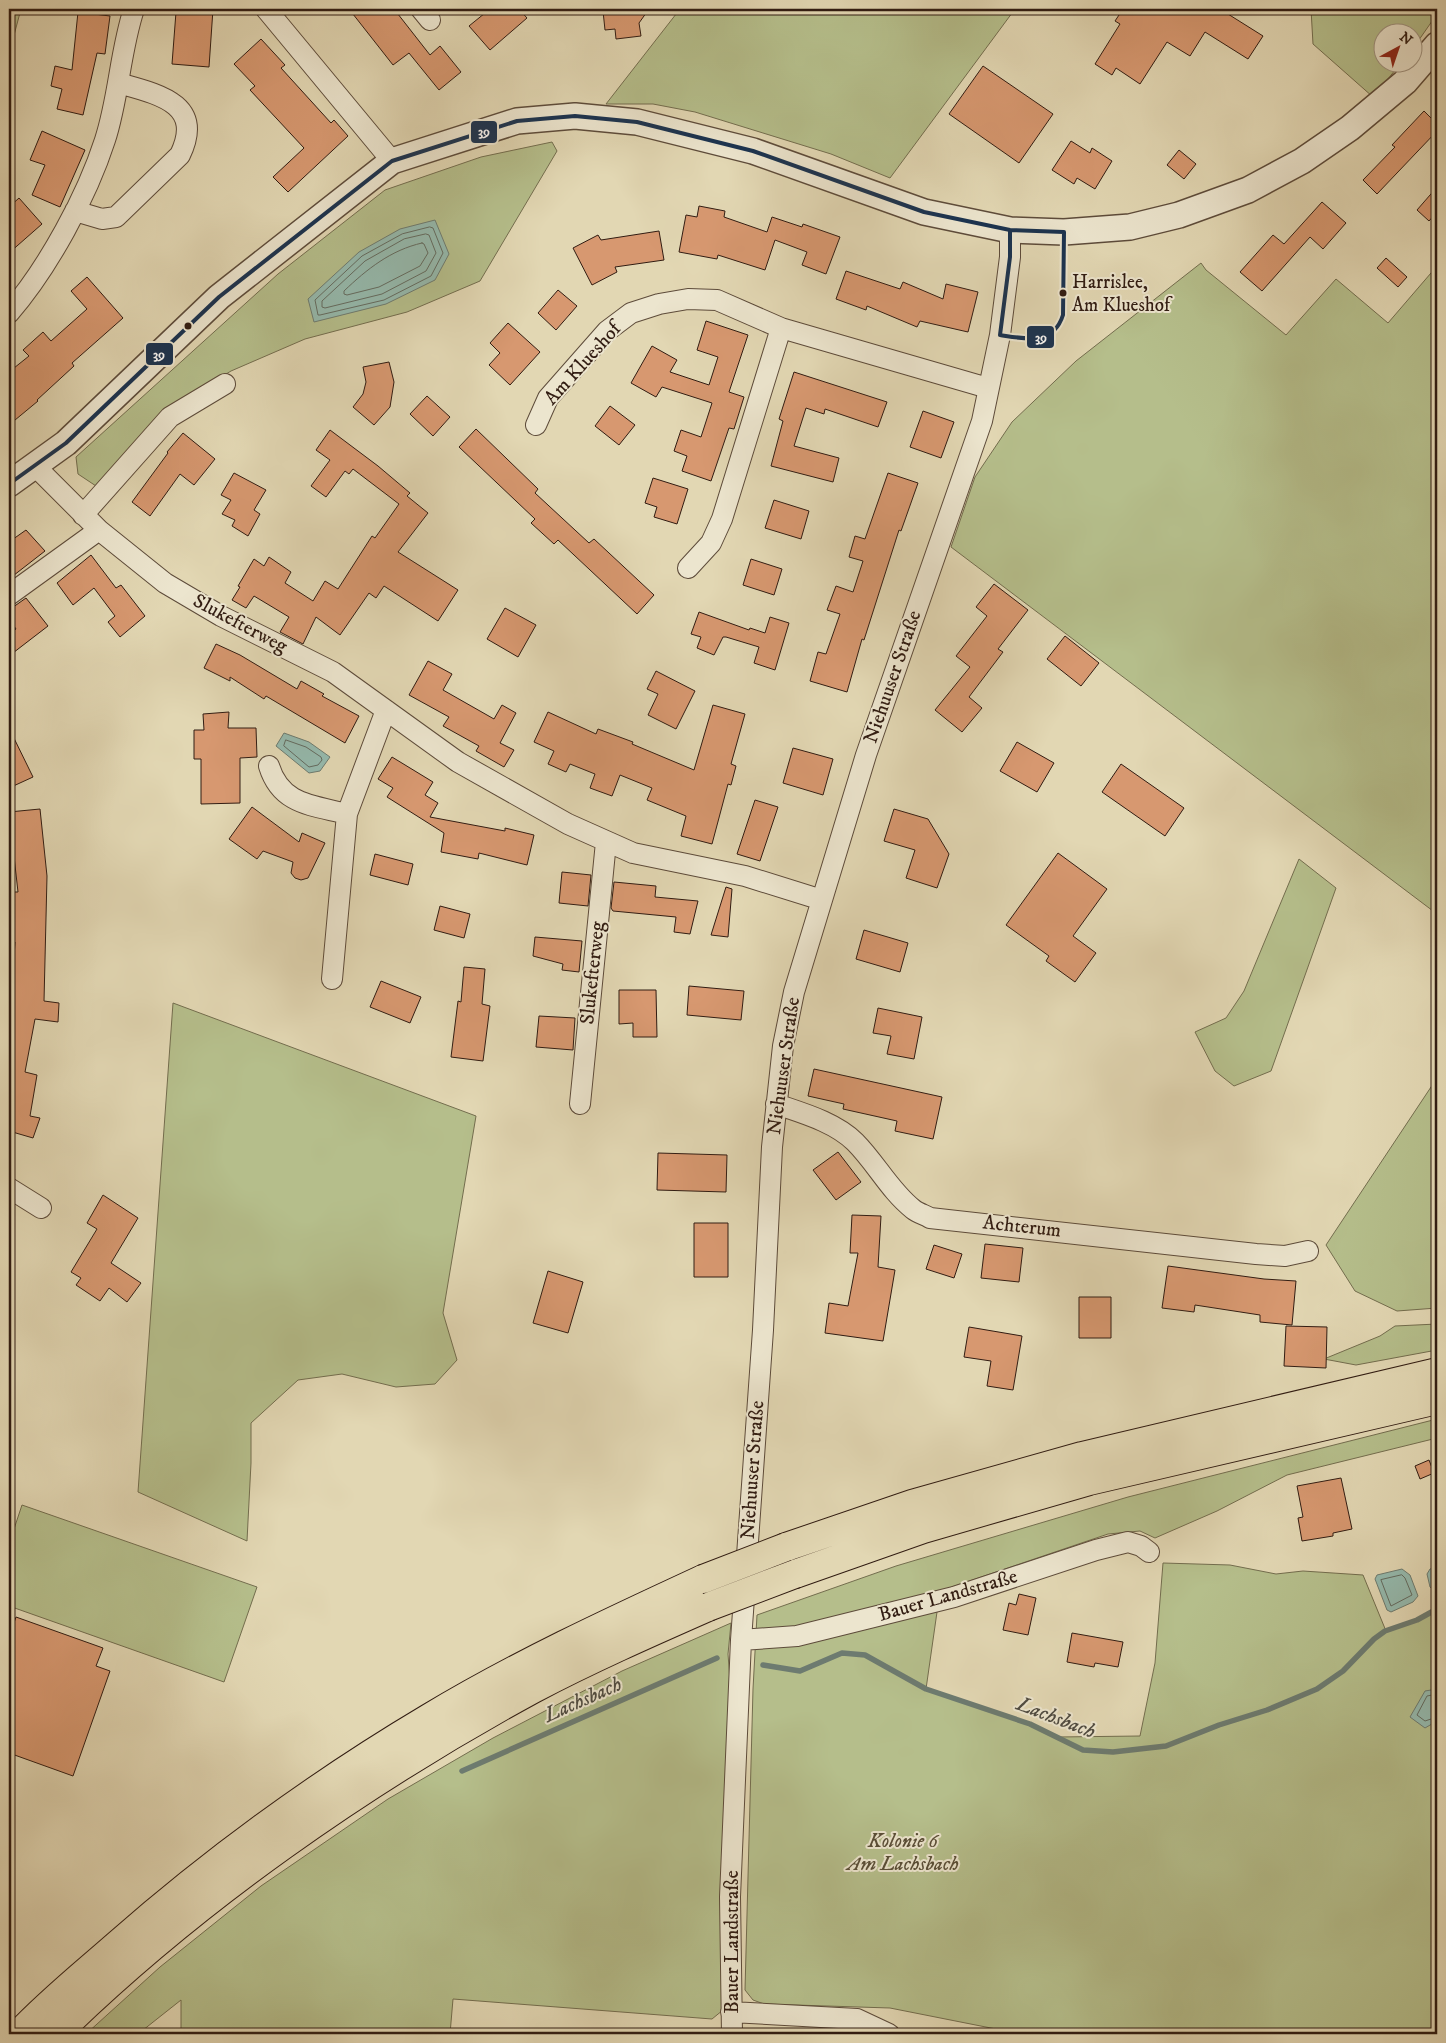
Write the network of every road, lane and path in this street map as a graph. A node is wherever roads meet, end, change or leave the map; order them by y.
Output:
1 (134, 9) edge
2 (266, 9) edge
3 (1437, 45) edge
4 (118, 83) junction
5 (392, 161) junction
6 (75, 211) junction
7 (1010, 230) junction
8 (9, 313) edge
9 (780, 328) junction
10 (225, 384) dead end
11 (988, 388) junction
12 (536, 425) dead end
13 (35, 466) junction
14 (9, 484) edge
15 (83, 515) junction
16 (99, 530) junction
17 (688, 568) dead end
18 (9, 595) edge
19 (386, 710) junction
20 (269, 766) dead end
21 (347, 814) junction
22 (606, 842) junction
23 (822, 900) junction
24 (332, 979) dead end
25 (580, 1104) dead end
26 (776, 1104) junction
27 (9, 1188) edge
28 (41, 1208) dead end
29 (1308, 1251) dead end
30 (1437, 1372) edge
31 (1437, 1400) edge
32 (1149, 1552) dead end
33 (743, 1608) joint
34 (741, 1640) junction
35 (731, 2012) junction
36 (19, 2034) edge
37 (56, 2034) edge
38 (732, 2034) edge
39 (889, 2034) edge

1 - 4 street
2 - 5 street
3 - 7 street
4 - 6 street
4 - 6 street
5 - 7 street
5 - 13 street
6 - 8 street
7 - 11 street, Niehuuser Straße
9 - 11 street, Am Klueshof
9 - 12 street, Am Klueshof
9 - 17 street
10 - 15 street
11 - 23 street, Niehuuser Straße
13 - 14 street
13 - 15 street, Slukefterweg
15 - 16 street, Slukefterweg
16 - 18 street
16 - 19 street, Slukefterweg
19 - 21 street
19 - 22 street, Slukefterweg
20 - 21 street
21 - 24 street
22 - 23 street, Slukefterweg
22 - 25 street, Slukefterweg
23 - 26 street, Niehuuser Straße
26 - 29 street, Achterum
26 - 33 street, Niehuuser Straße
27 - 28 street
30 - 36 highway, bridge
31 - 37 highway, bridge
32 - 34 street, Bauer Landstraße
33 - 34 street, Bauer Landstraße
34 - 35 street, Bauer Landstraße
35 - 38 street, Bauer Landstraße
35 - 39 street

